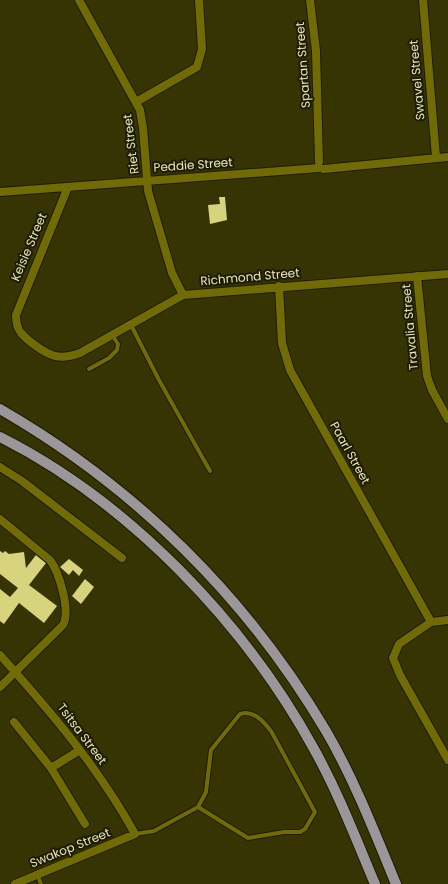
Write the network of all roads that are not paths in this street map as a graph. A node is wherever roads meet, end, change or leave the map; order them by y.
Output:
1 (79, 0) edge
2 (199, 0) edge
3 (310, 0) edge
4 (423, 0) edge
5 (136, 102) junction
6 (448, 157) edge
7 (436, 158) junction
8 (322, 165) junction
9 (147, 180) junction
10 (68, 187) junction
11 (0, 192) edge
12 (448, 274) edge
13 (417, 276) junction
14 (279, 286) junction
15 (184, 295) junction
16 (131, 324) junction
17 (112, 335) junction
18 (69, 357) joint
19 (89, 369) dead end
20 (0, 409) edge
21 (448, 418) edge
22 (0, 437) edge
23 (0, 467) edge
24 (210, 471) dead end
25 (0, 519) edge
26 (122, 558) dead end
27 (448, 620) edge
28 (431, 622) junction
29 (0, 655) edge
30 (15, 672) junction
31 (0, 687) edge
32 (14, 722) dead end
33 (80, 750) junction
34 (448, 760) edge
35 (51, 768) junction
36 (198, 807) junction
37 (85, 824) dead end
38 (135, 834) junction
39 (37, 874) junction
40 (15, 884) edge
41 (41, 884) edge
42 (375, 884) edge
43 (396, 884) edge

1 - 5 street, Riet Street
2 - 5 street
3 - 8 street, Spartan Street
4 - 7 street, Swavel Street
5 - 9 street, Riet Street
6 - 7 street, Peddie Street
7 - 8 street, Peddie Street
8 - 9 street, Peddie Street
9 - 10 street, Peddie Street
9 - 15 street, Riet Street
10 - 11 street, Peddie Street
10 - 18 street, Keisie Street
12 - 13 street, Richmond Street
13 - 14 street, Richmond Street
13 - 21 street, Travalia Street
14 - 15 street, Richmond Street
14 - 28 street, Paarl Street
15 - 16 street, Richmond Street
16 - 17 street, Richmond Street
16 - 24 lane
17 - 18 street, Richmond Street
17 - 19 lane
20 - 43 main road
22 - 42 main road
23 - 26 street
25 - 30 street
27 - 28 street
28 - 34 street
29 - 30 street, Tsitsa Street
30 - 31 street
30 - 33 street, Tsitsa Street
32 - 35 street
33 - 35 street
33 - 38 street, Tsitsa Street
35 - 37 street
36 - 36 lane
36 - 38 lane
38 - 39 street, Swakop Street
39 - 40 street, Swakop Street
39 - 41 lane

